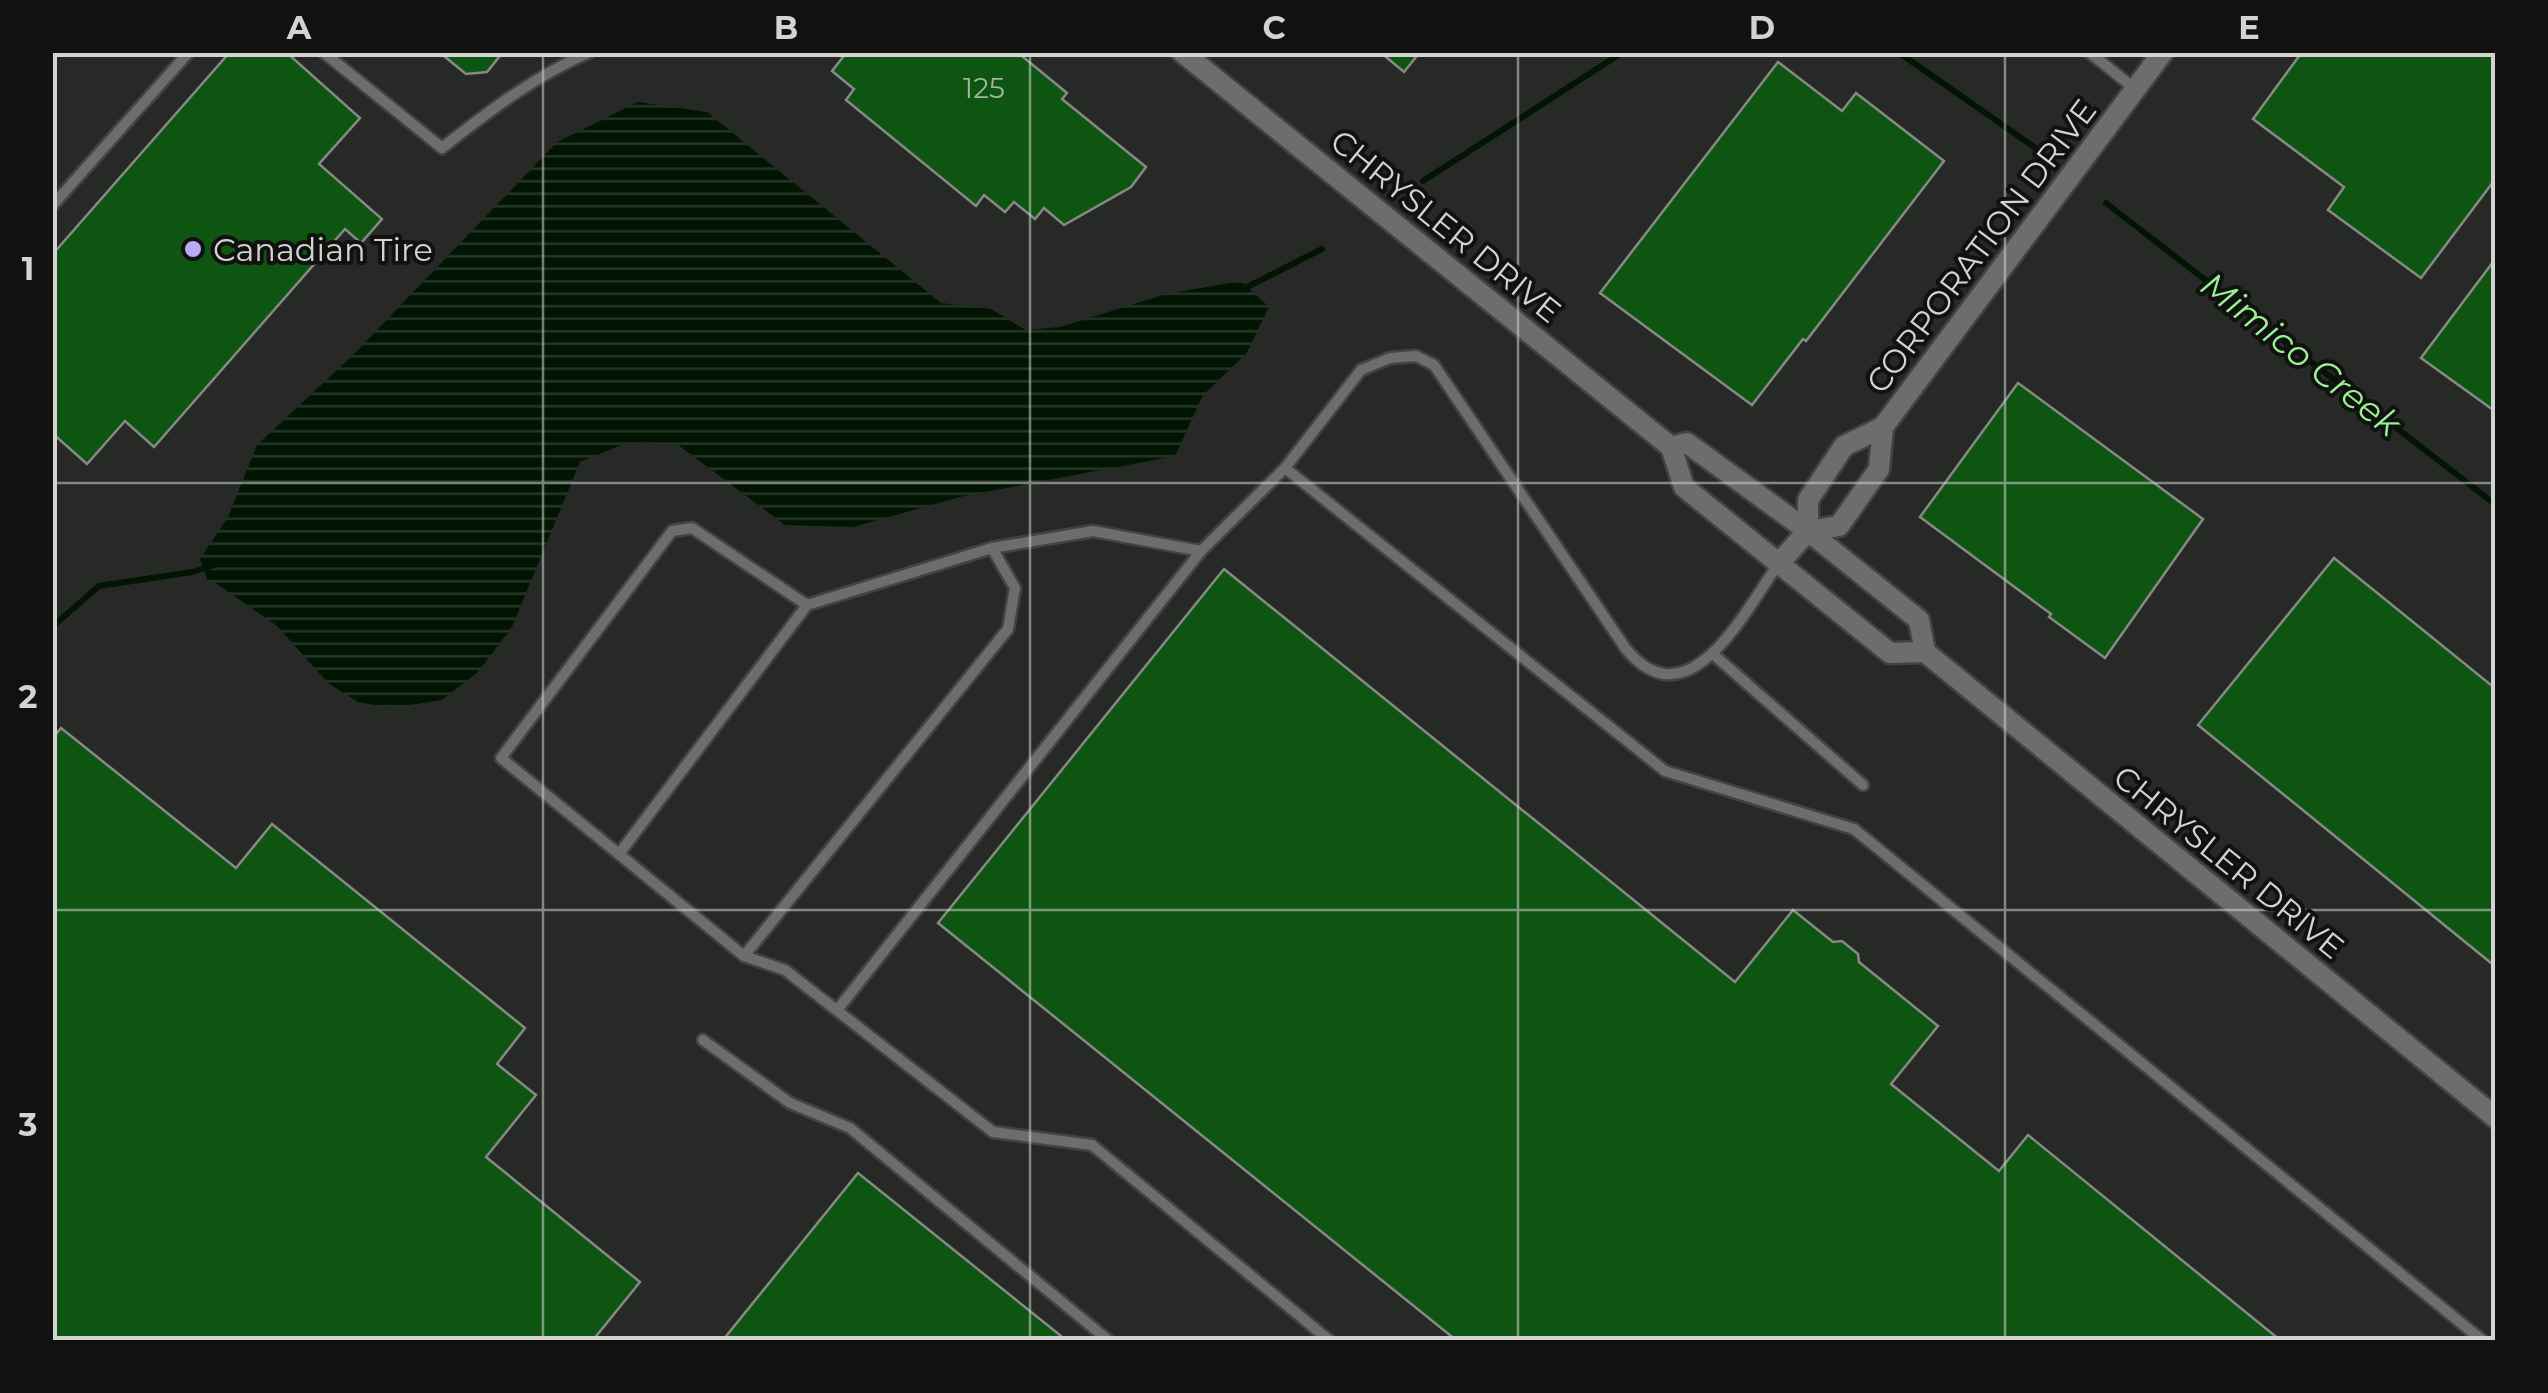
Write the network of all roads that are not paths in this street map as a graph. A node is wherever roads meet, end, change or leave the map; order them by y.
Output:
1 (189, 52) edge
2 (323, 52) edge
3 (590, 52) edge
4 (1182, 52) edge
5 (2089, 52) edge
6 (2163, 52) edge
7 (2135, 89) junction
8 (52, 206) edge
9 (1884, 427) junction
10 (1671, 447) junction
11 (1286, 468) junction
12 (1808, 530) junction
13 (992, 548) junction
14 (1201, 551) junction
15 (1780, 562) junction
16 (807, 605) junction
17 (1925, 652) junction
18 (1713, 654) junction
19 (1863, 786) dead end
20 (618, 854) junction
21 (744, 956) junction
22 (838, 1009) junction
23 (704, 1040) dead end
24 (2496, 1118) edge
25 (1108, 1340) edge
26 (1328, 1340) edge
27 (2482, 1340) edge

1 - 8 lane
2 - 3 lane
4 - 10 street, CHRYSLER DRIVE
5 - 7 lane
6 - 7 street, CORPORATION DRIVE
7 - 9 street, CORPORATION DRIVE
9 - 12 street, CORPORATION DRIVE
9 - 12 street, CORPORATION DRIVE
10 - 12 street, CHRYSLER DRIVE
10 - 15 street, CHRYSLER DRIVE
11 - 14 lane
11 - 18 lane
11 - 27 lane
12 - 15 street, CORPORATION DRIVE
12 - 17 street, CHRYSLER DRIVE
13 - 14 lane
13 - 16 lane
13 - 21 lane
14 - 22 lane
15 - 17 street, CHRYSLER DRIVE
15 - 18 lane
16 - 20 lane
16 - 20 lane
17 - 24 street, CHRYSLER DRIVE
18 - 19 lane
20 - 21 lane
21 - 22 lane
22 - 26 lane
23 - 25 lane

